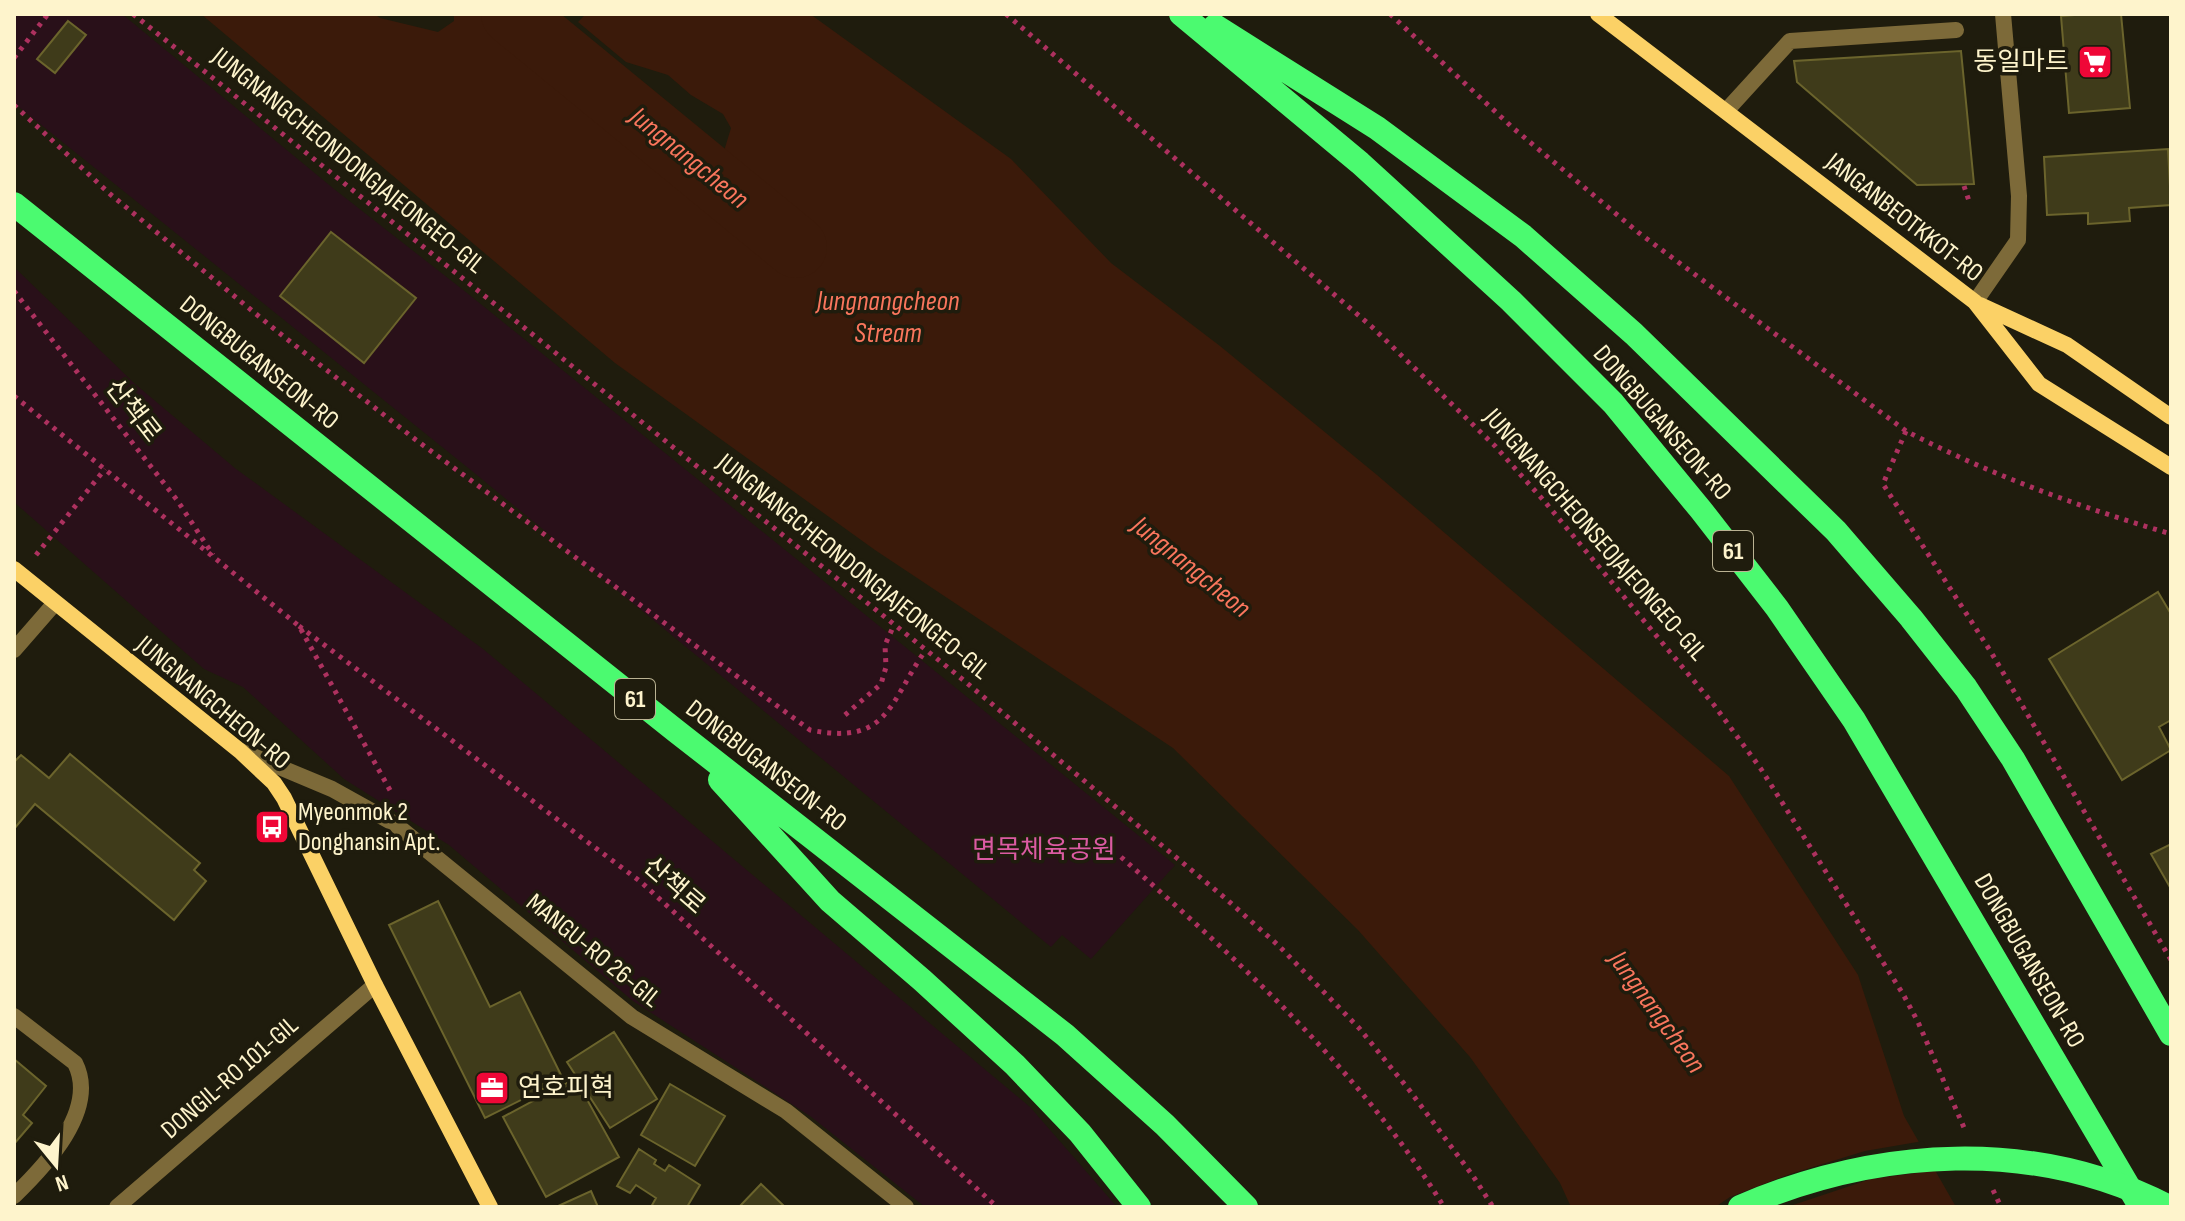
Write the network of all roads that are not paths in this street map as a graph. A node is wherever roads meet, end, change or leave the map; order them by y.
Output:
1 (1181, 14) edge
2 (1196, 14) edge
3 (1598, 14) edge
4 (2003, 14) edge
5 (1956, 30) dead end
6 (1726, 111) junction
7 (14, 204) edge
8 (1975, 302) junction
9 (2171, 417) edge
10 (2171, 467) edge
11 (17, 572) edge
12 (55, 603) junction
13 (14, 650) edge
14 (676, 731) junction
15 (240, 751) junction
16 (375, 985) junction
17 (14, 1016) edge
18 (2171, 1034) edge
19 (14, 1196) edge
20 (120, 1206) edge
21 (490, 1207) edge
22 (906, 1207) edge
23 (1139, 1207) edge
24 (1246, 1207) edge
25 (1740, 1207) edge
26 (2140, 1207) edge
27 (2169, 1207) edge

1 - 26 highway, DONGBUGANSEON-RO / 61
2 - 18 highway
3 - 6 street, JANGANBEOTKKOT-RO
4 - 8 street
5 - 6 street
6 - 8 street, JANGANBEOTKKOT-RO
7 - 14 highway, DONGBUGANSEON-RO / 61
8 - 9 street
8 - 10 street, JANGANBEOTKKOT-RO
11 - 12 street, JUNGNANGCHEON-RO
12 - 13 street
12 - 15 street, JUNGNANGCHEON-RO
14 - 23 highway
14 - 24 highway, DONGBUGANSEON-RO / 61
15 - 16 street, JUNGNANGCHEON-RO
15 - 22 street, MANGU-RO 26-GIL
16 - 20 street, DONGIL-RO 101-GIL
16 - 21 street, JUNGNANGCHEON-RO
17 - 19 street
25 - 27 highway, bridge

